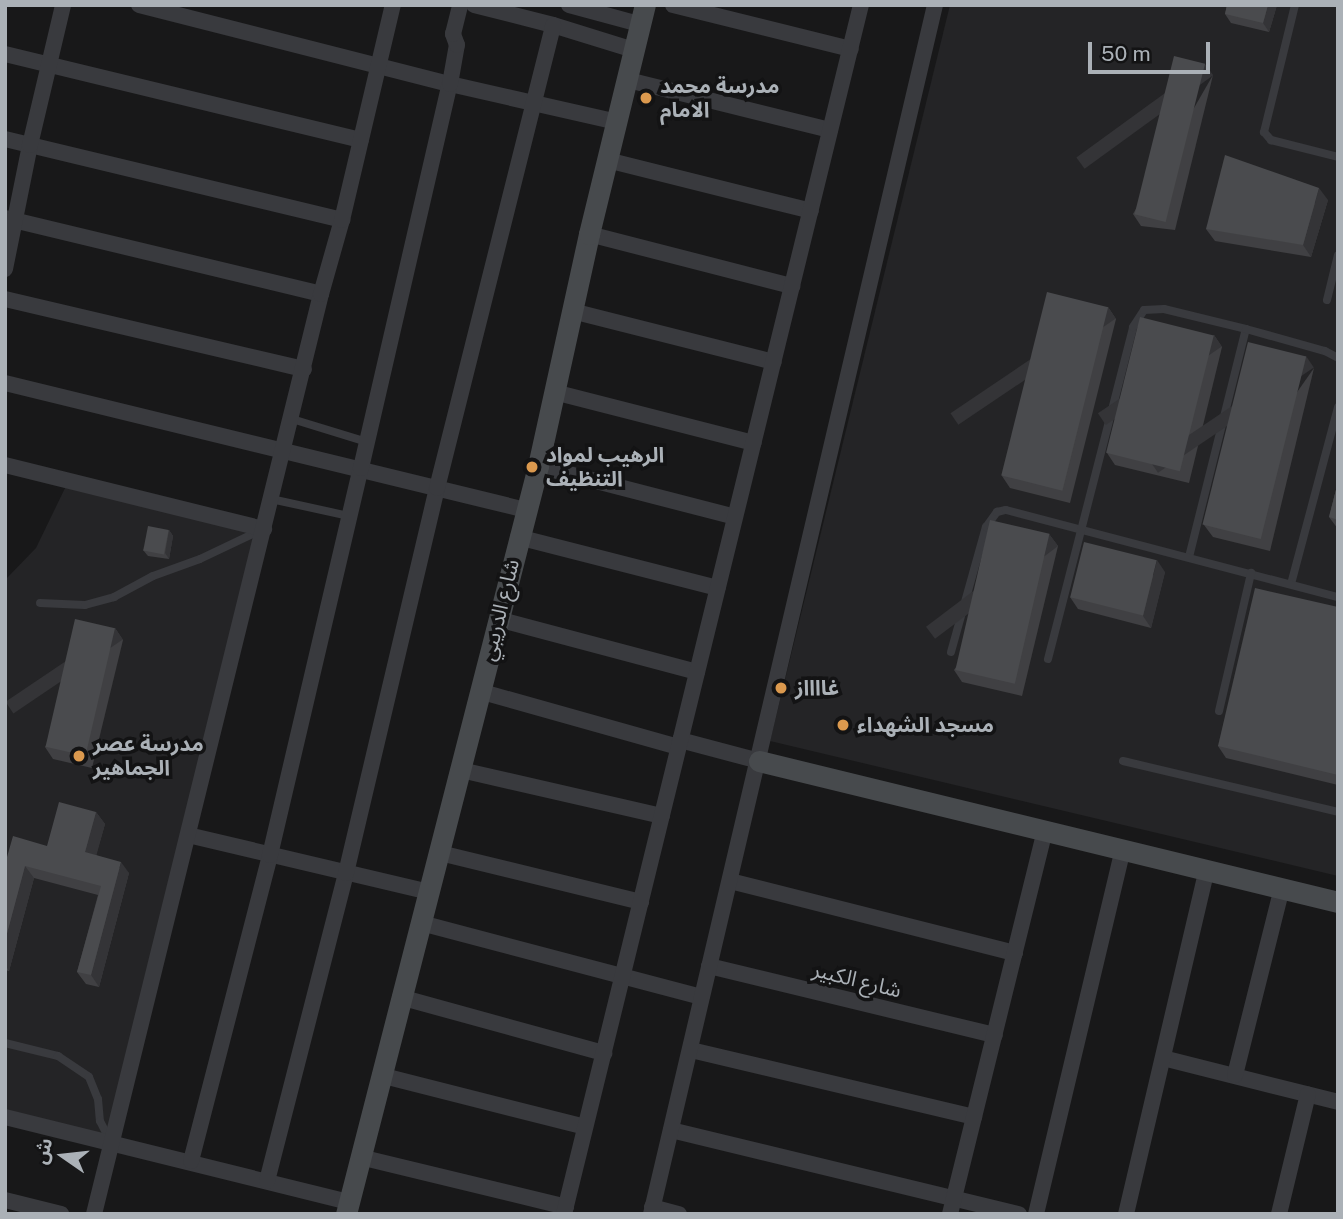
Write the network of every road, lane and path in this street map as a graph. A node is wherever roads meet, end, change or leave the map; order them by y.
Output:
1 (63, 5) edge
2 (139, 5) edge
3 (393, 5) edge
4 (460, 5) edge
5 (474, 5) edge
6 (569, 5) edge
7 (673, 5) edge
8 (861, 5) edge
9 (935, 5) edge
10 (1295, 5) edge
11 (642, 15) edge
12 (553, 25) junction
13 (850, 49) junction
14 (634, 50) junction
15 (5, 54) edge
16 (379, 64) junction
17 (49, 66) junction
18 (628, 80) junction
19 (450, 84) junction
20 (533, 103) junction
21 (617, 122) junction
22 (830, 130) junction
23 (5, 139) edge
24 (361, 140) junction
25 (30, 145) junction
26 (1338, 157) edge
27 (607, 160) junction
28 (811, 211) junction
29 (11, 219) edge
30 (342, 220) junction
31 (589, 234) junction
32 (1338, 255) edge
33 (5, 269) edge
34 (793, 286) junction
35 (321, 293) junction
36 (5, 299) edge
37 (1326, 300) dead end
38 (572, 311) junction
39 (1246, 329) junction
40 (1338, 358) edge
41 (774, 362) junction
42 (304, 369) junction
43 (5, 383) edge
44 (554, 391) junction
45 (1338, 407) edge
46 (292, 419) junction
47 (367, 442) junction
48 (754, 443) junction
49 (284, 450) junction
50 (5, 464) edge
51 (538, 466) junction
52 (361, 468) junction
53 (437, 488) junction
54 (271, 499) junction
55 (526, 510) junction
56 (349, 516) junction
57 (735, 517) junction
58 (264, 528) junction
59 (1081, 529) junction
60 (518, 537) junction
61 (1189, 557) junction
62 (1251, 573) junction
63 (1292, 584) junction
64 (718, 588) junction
65 (1338, 597) edge
66 (40, 603) dead end
67 (498, 619) junction
68 (951, 652) dead end
69 (1048, 659) dead end
70 (697, 672) junction
71 (479, 691) junction
72 (1219, 711) dead end
73 (679, 743) junction
74 (759, 761) junction
75 (1123, 761) dead end
76 (461, 770) junction
77 (1338, 812) edge
78 (662, 816) junction
79 (1045, 831) junction
80 (188, 835) junction
81 (1123, 850) junction
82 (440, 853) junction
83 (270, 855) junction
84 (1207, 869) junction
85 (346, 873) junction
86 (730, 881) junction
87 (1282, 888) junction
88 (429, 892) junction
89 (641, 902) junction
90 (1338, 902) edge
91 (421, 923) junction
92 (1015, 953) junction
93 (709, 966) junction
94 (622, 976) junction
95 (400, 997) junction
96 (701, 997) junction
97 (995, 1035) junction
98 (5, 1043) edge
99 (691, 1051) junction
100 (604, 1053) junction
101 (1163, 1058) junction
102 (380, 1075) junction
103 (1235, 1075) junction
104 (1308, 1094) junction
105 (1338, 1102) edge
106 (5, 1117) edge
107 (974, 1117) junction
108 (585, 1127) junction
109 (671, 1130) junction
110 (111, 1143) junction
111 (360, 1157) junction
112 (191, 1161) junction
113 (267, 1181) junction
114 (10, 1205) edge
115 (952, 1207) edge
116 (347, 1208) edge
117 (565, 1210) edge
118 (652, 1210) edge
119 (61, 1214) edge
120 (94, 1214) edge
121 (679, 1214) edge
122 (1019, 1214) edge
123 (1035, 1214) edge
124 (1126, 1214) edge
125 (1279, 1214) edge

1 - 17 street
2 - 16 street
3 - 16 street
4 - 19 street
5 - 12 street
6 - 11 street
7 - 13 street
8 - 13 street
9 - 74 street
10 - 26 lane
11 - 14 street, شارع الدريبي
12 - 14 street
12 - 20 street
13 - 22 street
14 - 18 street, شارع الدريبي
15 - 17 street
16 - 19 street
16 - 24 street
17 - 24 street
17 - 25 street
18 - 21 street, شارع الدريبي
18 - 22 street
19 - 20 street
19 - 47 street
20 - 21 street
20 - 53 street
21 - 27 street, شارع الدريبي
22 - 28 street
23 - 25 street
24 - 30 street
25 - 29 street
25 - 30 street
27 - 28 street
27 - 31 street, شارع الدريبي
28 - 34 street
29 - 33 street
29 - 35 street
30 - 35 street
31 - 34 street
31 - 38 street, شارع الدريبي
32 - 37 lane
34 - 41 street
35 - 42 street
36 - 42 street
38 - 41 street
38 - 44 street, شارع الدريبي
39 - 40 lane
39 - 59 lane
39 - 61 lane
41 - 48 street
42 - 46 street
43 - 49 street
44 - 48 street
44 - 51 street, شارع الدريبي
45 - 63 lane
46 - 47 lane
46 - 49 street
47 - 52 street
48 - 57 street
49 - 52 street
49 - 54 street
50 - 58 street
51 - 55 street, شارع الدريبي
51 - 57 street
52 - 53 street
52 - 56 street
53 - 55 street
53 - 85 street
54 - 56 lane
54 - 58 street
55 - 60 street, شارع الدريبي
56 - 83 street
57 - 64 street
58 - 66 lane
58 - 80 street
59 - 61 lane
59 - 68 lane
59 - 69 lane
60 - 64 street
60 - 67 street, شارع الدريبي
61 - 62 lane
62 - 63 lane
62 - 72 lane
63 - 65 lane
64 - 70 street
67 - 70 street
67 - 71 street, شارع الدريبي
70 - 73 street
71 - 73 street
71 - 76 street, شارع الدريبي
73 - 74 street
73 - 78 street
74 - 79 street
74 - 86 street
75 - 77 lane
76 - 78 street
76 - 82 street, شارع الدريبي
78 - 89 street
79 - 81 street
79 - 92 street
80 - 83 street
80 - 110 street
81 - 84 street
81 - 123 street
82 - 88 street, شارع الدريبي
82 - 89 street
83 - 85 street
83 - 112 street
84 - 87 street
84 - 101 street
85 - 88 street
85 - 113 street
86 - 92 street
86 - 93 street
87 - 90 street
87 - 103 street
88 - 91 street, شارع الدريبي
89 - 94 street
91 - 94 street
91 - 95 street, شارع الدريبي
92 - 97 street
93 - 96 street
93 - 97 street, شارع الكبير
94 - 96 street
94 - 100 street
95 - 100 street
95 - 102 street, شارع الدريبي
96 - 99 street
97 - 107 street
98 - 110 lane
99 - 107 street
99 - 109 street
100 - 108 street
101 - 103 street
101 - 124 street
102 - 108 street
102 - 111 street, شارع الدريبي
103 - 104 street
104 - 105 street
104 - 125 street
106 - 110 street
107 - 115 street
108 - 117 street
109 - 115 street
109 - 118 street
110 - 112 street
110 - 120 street
111 - 116 street, شارع الدريبي
111 - 117 street
112 - 113 street
113 - 116 street
114 - 119 street
115 - 122 street
118 - 121 street

